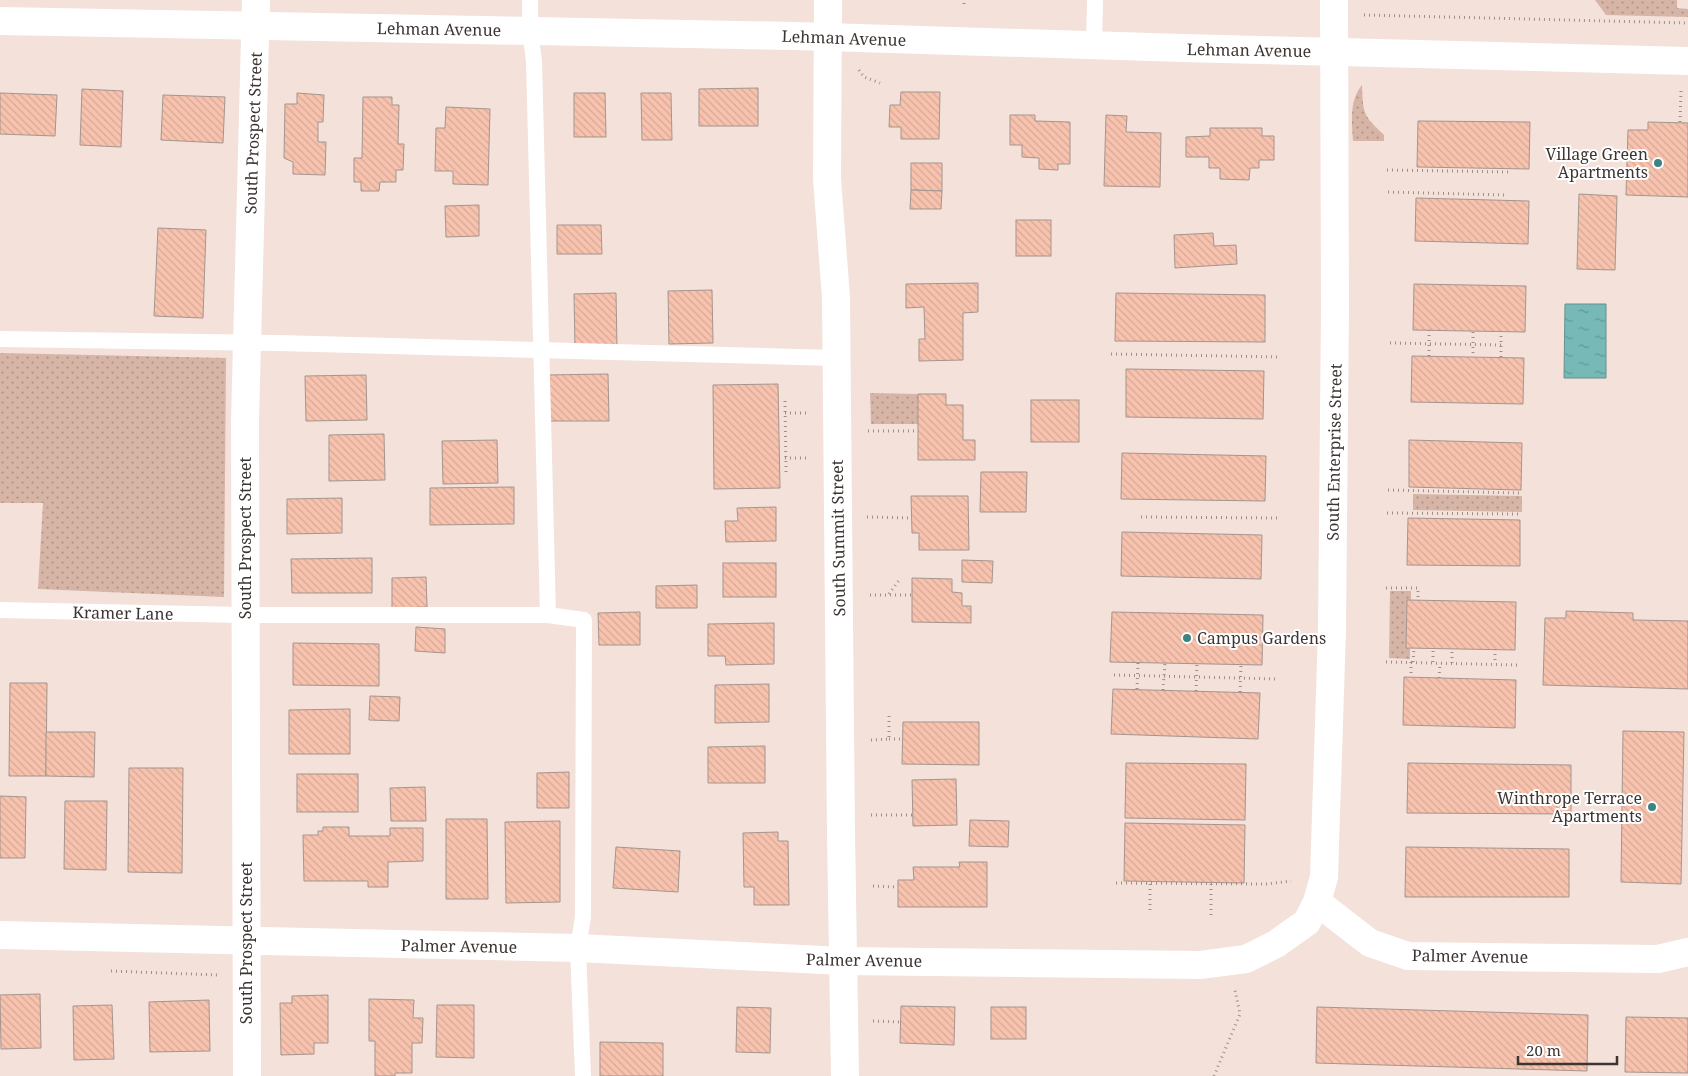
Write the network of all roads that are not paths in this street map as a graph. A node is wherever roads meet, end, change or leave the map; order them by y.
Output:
1 (530, 0) edge
2 (828, 0) edge
3 (1095, 0) edge
4 (1334, 0) edge
5 (256, 13) edge
6 (0, 21) edge
7 (530, 31) junction
8 (827, 37) junction
9 (1094, 45) junction
10 (1335, 52) junction
11 (1688, 61) edge
12 (0, 339) edge
13 (247, 342) junction
14 (540, 350) junction
15 (836, 358) junction
16 (0, 610) edge
17 (245, 615) junction
18 (548, 616) junction
19 (1320, 890) junction
20 (0, 935) edge
21 (246, 941) junction
22 (578, 948) junction
23 (1688, 952) edge
24 (842, 961) junction
25 (247, 1076) edge
26 (583, 1076) edge
27 (845, 1076) edge

1 - 7 lane
2 - 8 street, South Summit Street
3 - 9 lane
4 - 10 street, South Enterprise Street
5 - 6 street, Lehman Avenue
5 - 7 street, Lehman Avenue
5 - 13 street, South Prospect Street
7 - 8 street, Lehman Avenue
7 - 14 lane
8 - 9 street, Lehman Avenue
8 - 15 street, South Summit Street
9 - 10 street, Lehman Avenue
10 - 11 street, Lehman Avenue
10 - 19 street, South Enterprise Street
12 - 13 lane
13 - 14 lane
13 - 17 street, South Prospect Street
14 - 15 lane
14 - 18 lane
15 - 24 street, South Summit Street
16 - 17 lane, Kramer Lane
17 - 18 lane, Kramer Lane
17 - 21 street, South Prospect Street
18 - 22 lane, Kramer Lane
19 - 23 street, Palmer Avenue
19 - 24 street, Palmer Avenue
20 - 21 street, Palmer Avenue
21 - 22 street, Palmer Avenue
21 - 25 street, South Prospect Street
22 - 24 street, Palmer Avenue
22 - 26 lane
24 - 27 street, South Summit Street

